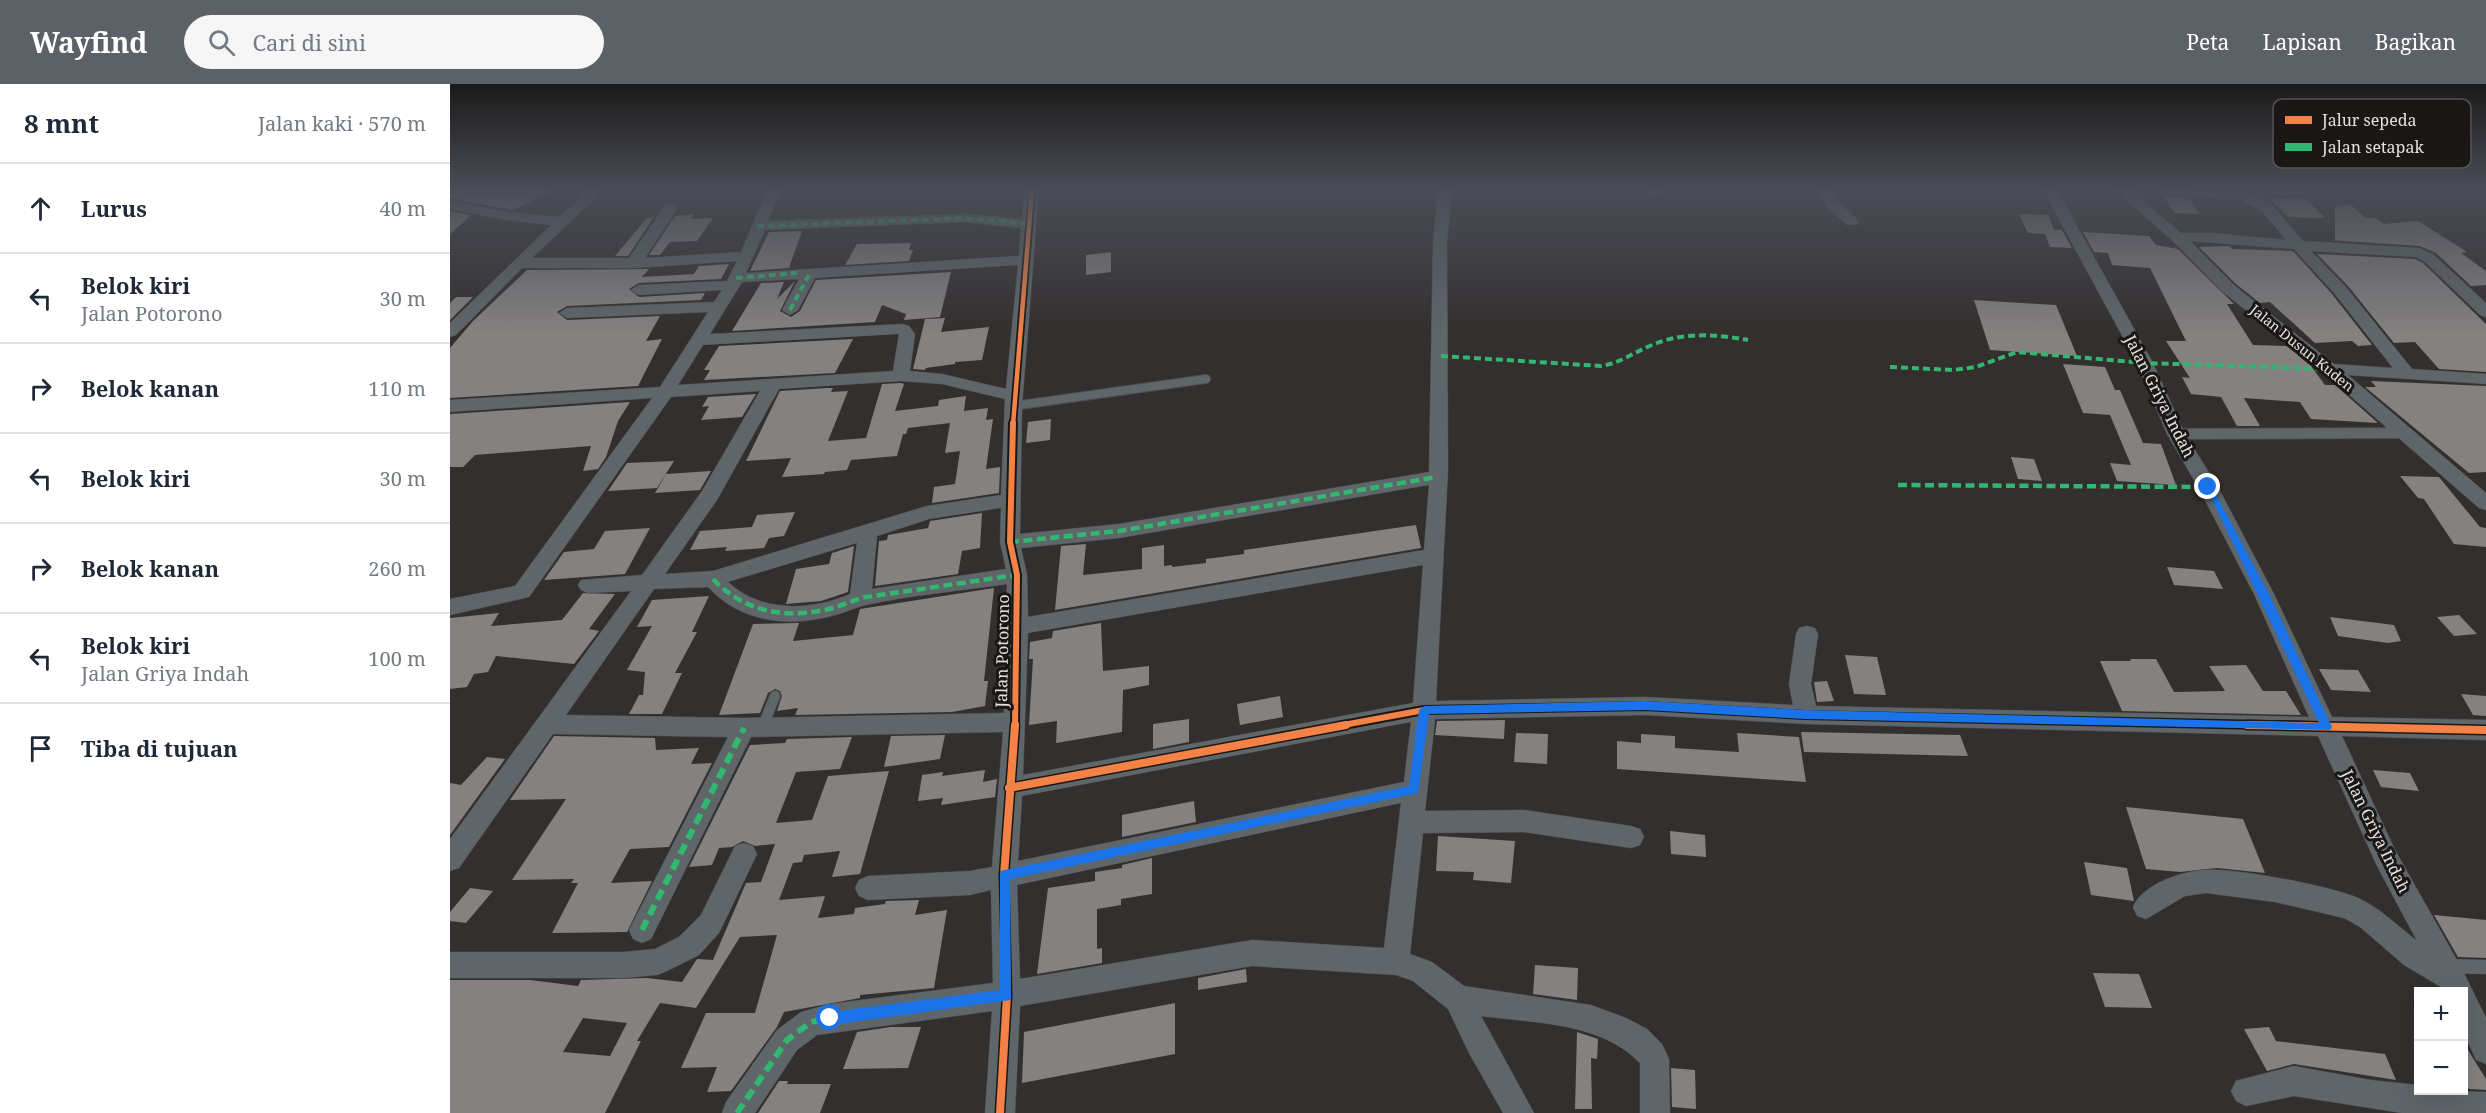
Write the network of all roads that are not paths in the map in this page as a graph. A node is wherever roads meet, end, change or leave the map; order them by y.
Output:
1 (545, 238) edge
2 (651, 238) edge
3 (752, 238) edge
4 (1028, 238) edge
5 (1440, 238) edge
6 (2076, 238) edge
7 (2178, 238) edge
8 (2224, 238) edge
9 (2291, 238) edge
10 (2296, 244) junction
11 (745, 256) junction
12 (1027, 260) junction
13 (518, 263) junction
14 (634, 263) junction
15 (810, 273) junction
16 (734, 282) junction
17 (639, 290) dead end
18 (719, 307) junction
19 (790, 310) dead end
20 (2486, 312) edge
21 (567, 313) dead end
22 (452, 327) edge
23 (696, 340) junction
24 (2330, 369) junction
25 (2408, 374) junction
26 (902, 376) junction
27 (2486, 379) edge
28 (1206, 380) dead end
29 (773, 384) junction
30 (666, 391) junction
31 (1014, 401) junction
32 (450, 406) edge
33 (2404, 433) junction
34 (2176, 434) junction
35 (1437, 477) junction
36 (1012, 500) junction
37 (2486, 503) edge
38 (868, 532) junction
39 (1010, 542) junction
40 (1434, 556) junction
41 (1017, 575) junction
42 (713, 579) junction
43 (647, 583) junction
44 (588, 585) dead end
45 (860, 598) junction
46 (450, 607) edge
47 (1017, 627) junction
48 (1807, 634) dead end
49 (775, 696) dead end
50 (1424, 710) junction
51 (1806, 714) junction
52 (1014, 722) junction
53 (549, 724) junction
54 (2326, 727) junction
55 (754, 728) junction
56 (2486, 730) edge
57 (1010, 788) junction
58 (1414, 790) junction
59 (1411, 822) junction
60 (1631, 837) dead end
61 (452, 854) edge
62 (744, 854) dead end
63 (1004, 875) junction
64 (868, 888) dead end
65 (2145, 907) dead end
66 (642, 930) dead end
67 (1396, 962) junction
68 (450, 965) edge
69 (2486, 967) edge
70 (2455, 984) edge
71 (1007, 995) junction
72 (1458, 999) junction
73 (2486, 1050) edge
74 (2246, 1091) dead end
75 (2486, 1107) edge
76 (737, 1113) edge
77 (1000, 1113) edge
78 (1519, 1113) edge
79 (1655, 1113) edge

1 - 13 street
2 - 14 street
3 - 11 street
4 - 12 street, Jalan Potorono
5 - 35 street
6 - 34 street, Jalan Griya Indah
7 - 24 street, Jalan Dusun Kuden
8 - 10 street
9 - 10 street
10 - 20 street
10 - 25 street
11 - 14 street
11 - 16 street
12 - 15 street
12 - 31 street, Jalan Potorono
13 - 14 street
13 - 22 street
15 - 16 street
15 - 19 street
16 - 17 street
16 - 18 street
18 - 21 street
18 - 23 street
23 - 26 street
23 - 30 street
24 - 25 street
24 - 33 street, Jalan Dusun Kuden
25 - 27 street
26 - 29 street
26 - 31 street
28 - 31 lane
29 - 30 street
29 - 43 street
30 - 32 street
30 - 46 street
31 - 36 street, Jalan Potorono
33 - 34 lane
33 - 37 street, Jalan Dusun Kuden
34 - 54 street, Jalan Griya Indah
35 - 39 street
35 - 40 street
36 - 38 street
36 - 39 street, Jalan Potorono
38 - 42 street
38 - 45 street
39 - 41 street, Jalan Potorono
40 - 47 street
40 - 50 street
41 - 45 street
41 - 47 street, Jalan Potorono
42 - 43 street
42 - 45 street
43 - 44 street
43 - 53 street
47 - 52 street, Jalan Potorono
48 - 51 street
49 - 55 lane
50 - 51 street
50 - 57 street
50 - 58 street
51 - 54 street
52 - 55 street
52 - 57 street, Jalan Potorono
53 - 55 street
53 - 61 street
54 - 56 street
54 - 70 street, Jalan Griya Indah
55 - 66 street
57 - 63 street, Jalan Potorono
58 - 59 street
58 - 63 street
59 - 60 street
59 - 67 street
62 - 68 street
63 - 64 street
63 - 71 street, Jalan Potorono
65 - 70 street
67 - 71 street
67 - 72 street
69 - 70 lane
70 - 73 street, Jalan Griya Indah
71 - 76 street
71 - 77 street, Jalan Potorono
72 - 78 street
72 - 79 street
74 - 75 street

